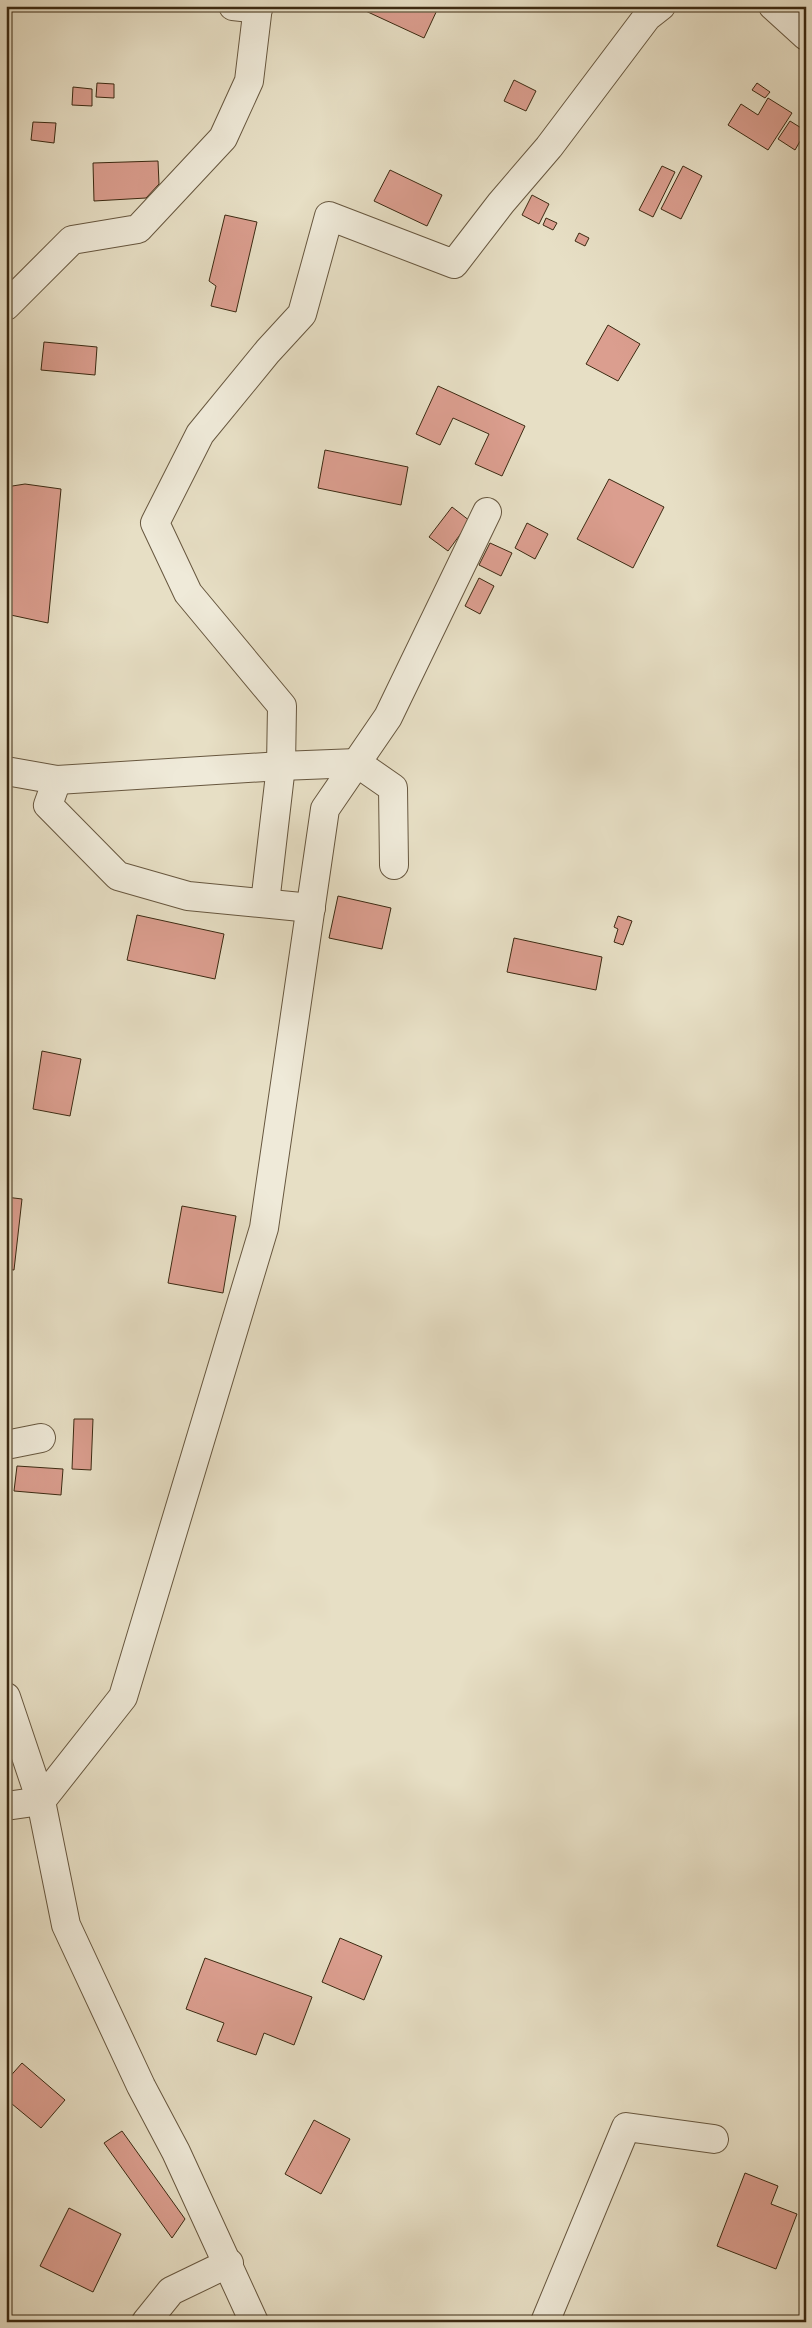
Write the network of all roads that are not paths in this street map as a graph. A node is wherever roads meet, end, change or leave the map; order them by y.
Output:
1 (661, 6) edge
2 (773, 6) edge
3 (249, 7) edge
4 (806, 36) edge
5 (6, 306) edge
6 (487, 512) dead end
7 (357, 764) junction
8 (281, 766) junction
9 (6, 771) edge
10 (57, 780) junction
11 (394, 866) dead end
12 (265, 903) junction
13 (311, 908) junction
14 (41, 1438) dead end
15 (6, 1446) edge
16 (6, 1698) edge
17 (41, 1801) junction
18 (6, 1806) edge
19 (714, 2139) dead end
20 (229, 2263) junction
21 (146, 2322) edge
22 (254, 2322) edge
23 (545, 2322) edge

1 - 8 street
2 - 4 street
3 - 5 street
6 - 7 street
7 - 8 street
7 - 11 street
7 - 13 street
8 - 10 street
8 - 12 street
9 - 10 street
10 - 12 street
12 - 13 street
13 - 17 street
14 - 15 street
16 - 17 street
17 - 18 street
17 - 20 street
19 - 23 street
20 - 21 street
20 - 22 street

